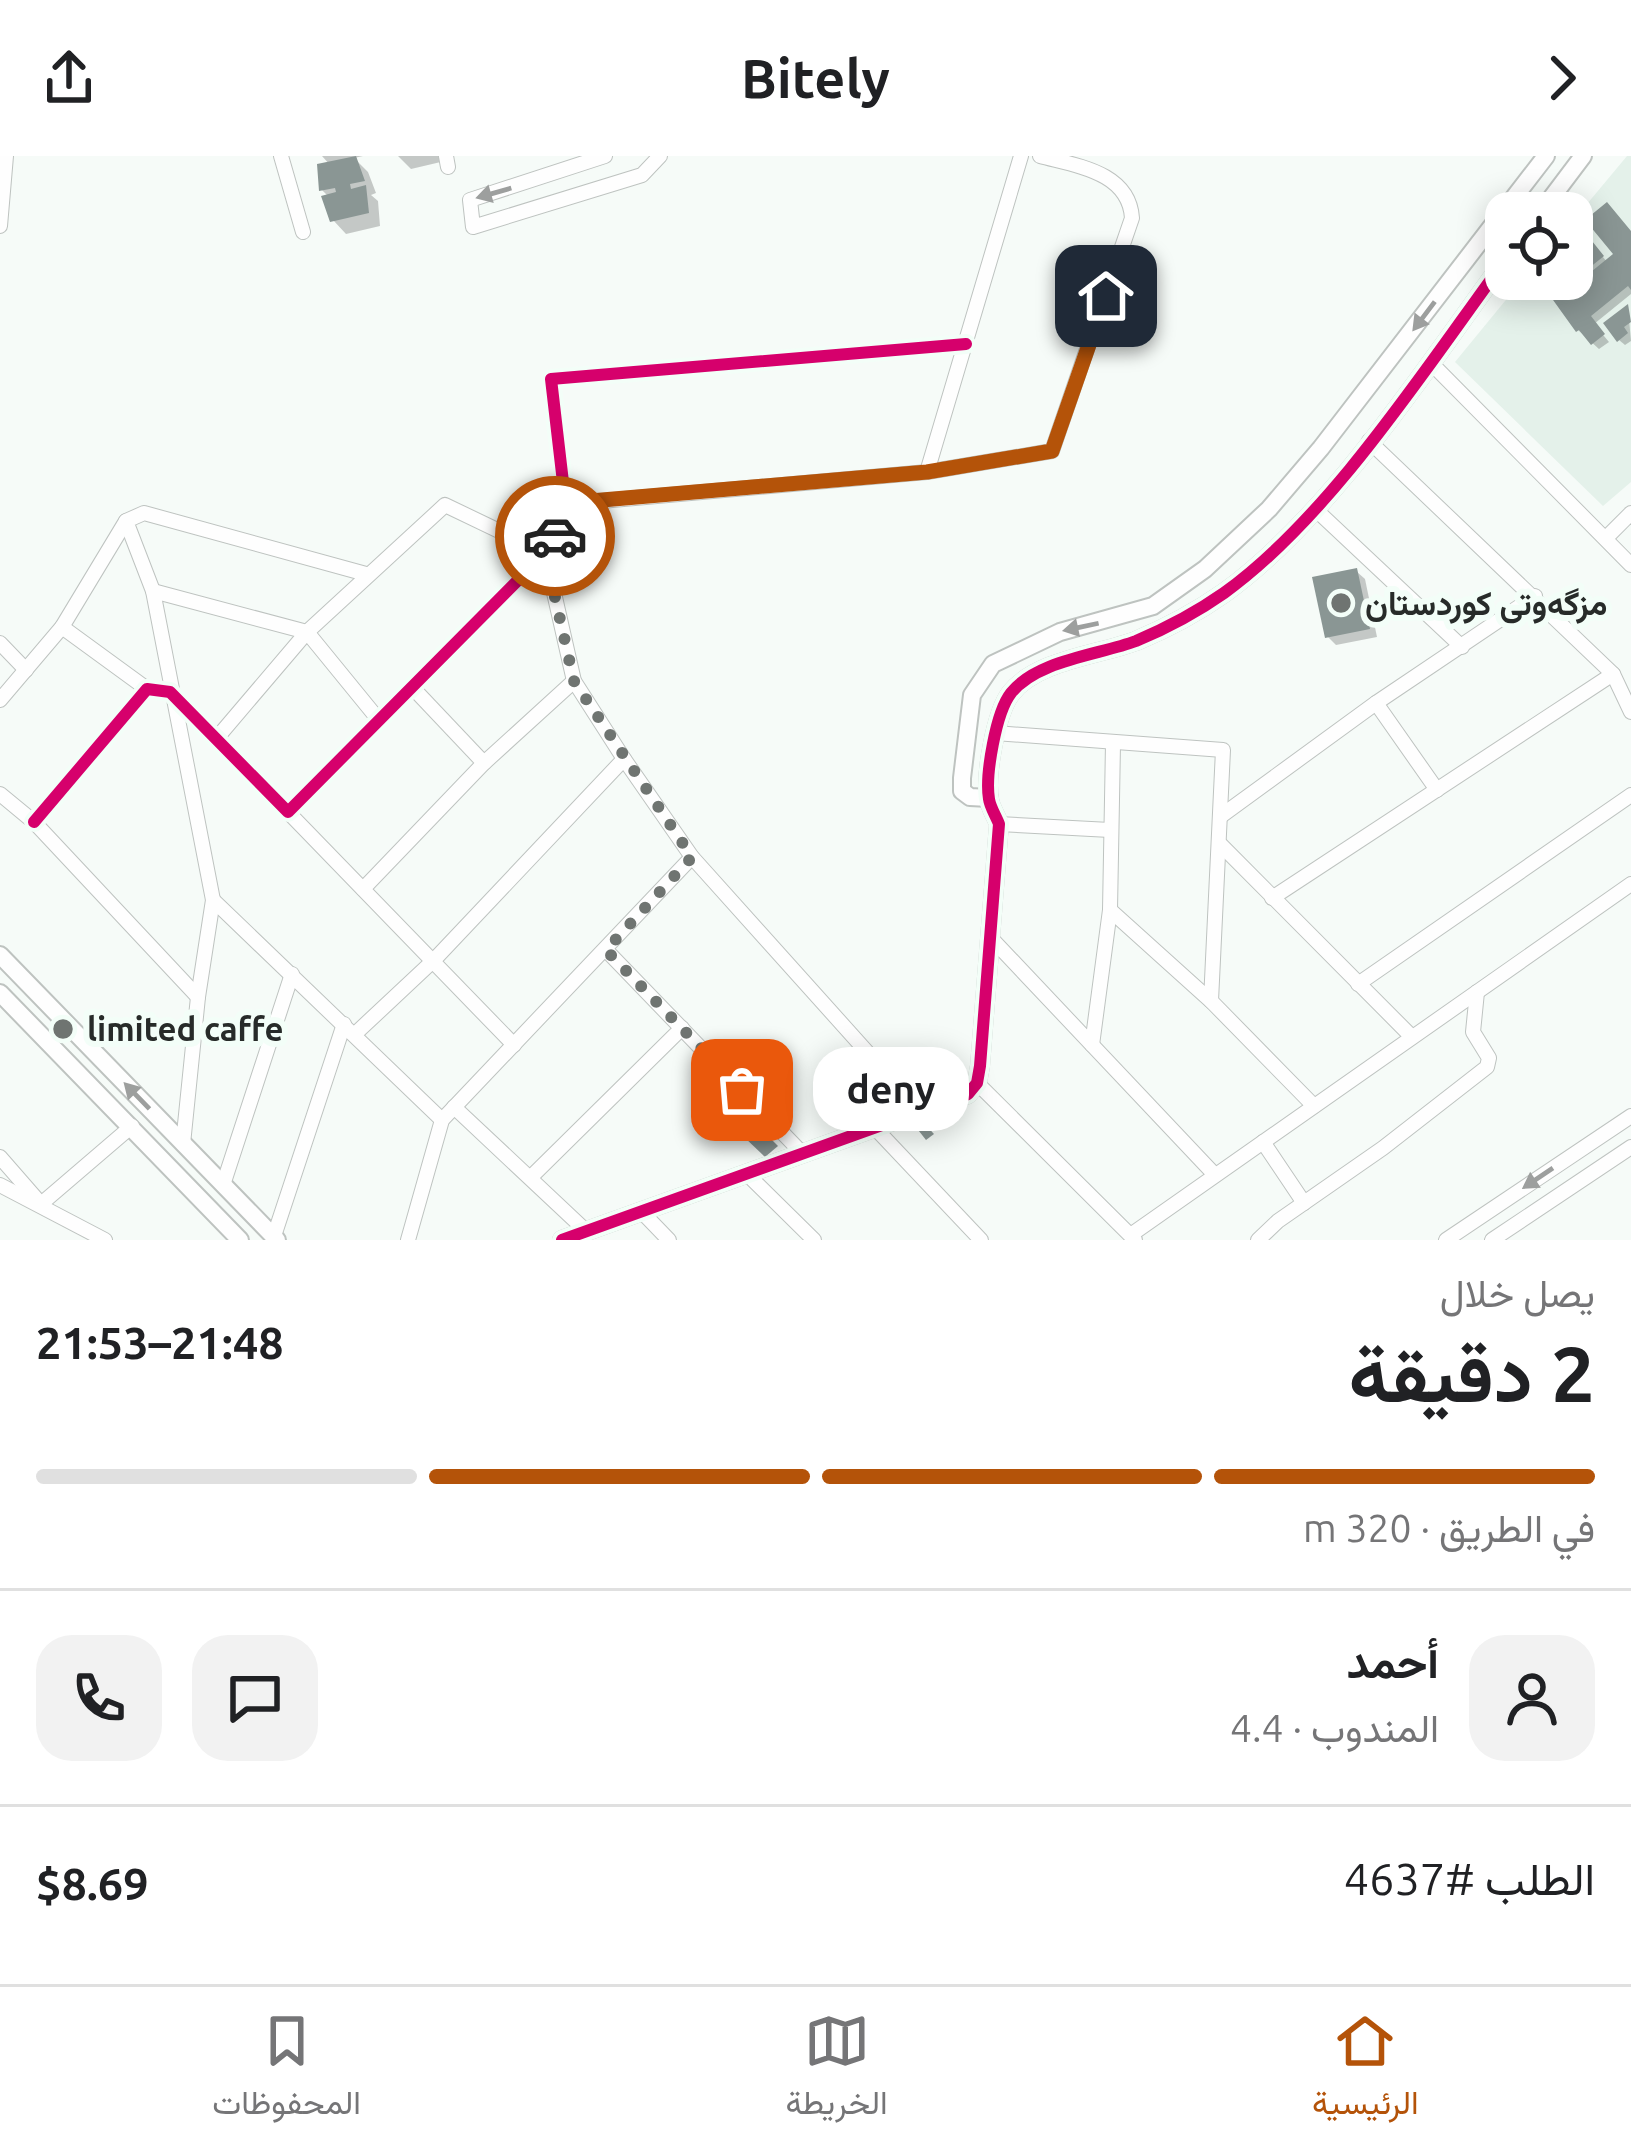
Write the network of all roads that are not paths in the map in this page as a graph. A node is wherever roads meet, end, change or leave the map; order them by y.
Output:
1 (5, 156) edge
2 (281, 156) edge
3 (605, 156) edge
4 (660, 156) edge
5 (1021, 156) edge
6 (1040, 156) edge
7 (1546, 156) edge
8 (1582, 156) edge
9 (2, 182) edge
10 (1555, 192) edge
11 (0, 226) edge
12 (303, 232) dead end
13 (1472, 253) junction
14 (1485, 259) edge
15 (1485, 288) edge
16 (966, 344) junction
17 (1430, 362) junction
18 (1369, 441) junction
19 (927, 472) junction
20 (566, 508) junction
21 (1315, 509) junction
22 (1631, 513) edge
23 (126, 520) junction
24 (1606, 538) junction
25 (545, 553) junction
26 (1631, 565) edge
27 (366, 574) junction
28 (153, 591) junction
29 (1535, 596) junction
30 (1133, 613) junction
31 (62, 628) junction
32 (307, 632) junction
33 (1145, 637) junction
34 (0, 643) edge
35 (1462, 647) junction
36 (26, 670) junction
37 (1612, 674) junction
38 (574, 681) junction
39 (412, 687) junction
40 (147, 689) junction
41 (170, 692) junction
42 (0, 700) edge
43 (1376, 703) junction
44 (1631, 712) edge
45 (378, 719) junction
46 (995, 733) junction
47 (216, 739) junction
48 (1113, 744) junction
49 (624, 759) junction
50 (484, 764) junction
51 (1437, 790) junction
52 (0, 794) edge
53 (1631, 795) edge
54 (989, 798) junction
55 (288, 812) junction
56 (1221, 816) junction
57 (34, 822) junction
58 (999, 824) junction
59 (1110, 830) junction
60 (1221, 845) junction
61 (692, 857) junction
62 (1631, 884) edge
63 (363, 890) junction
64 (1272, 898) junction
65 (213, 900) junction
66 (1110, 910) junction
67 (990, 937) junction
68 (606, 950) junction
69 (0, 956) edge
70 (434, 960) junction
71 (292, 974) junction
72 (1358, 984) junction
73 (1477, 992) junction
74 (198, 997) junction
75 (2, 1000) edge
76 (1211, 1001) junction
77 (682, 1028) junction
78 (350, 1029) junction
79 (1412, 1037) junction
80 (514, 1045) junction
81 (1092, 1045) junction
82 (977, 1083) junction
83 (1314, 1106) junction
84 (454, 1107) junction
85 (920, 1111) junction
86 (1631, 1116) edge
87 (442, 1120) junction
88 (132, 1126) junction
89 (875, 1128) junction
90 (1263, 1142) junction
91 (183, 1144) junction
92 (802, 1153) junction
93 (1628, 1156) edge
94 (0, 1157) edge
95 (746, 1173) junction
96 (1215, 1175) junction
97 (531, 1178) junction
98 (0, 1184) edge
99 (223, 1185) junction
100 (1304, 1203) junction
101 (41, 1204) junction
102 (640, 1210) junction
103 (585, 1230) junction
104 (1134, 1237) edge
105 (275, 1238) edge
106 (105, 1240) edge
107 (240, 1240) edge
108 (408, 1240) edge
109 (562, 1240) edge
110 (669, 1240) edge
111 (814, 1240) edge
112 (981, 1240) edge
113 (1258, 1240) edge
114 (1446, 1240) edge
115 (1492, 1240) edge

1 - 9 street
2 - 12 street
3 -> 4 street
5 - 16 street
6 - 19 street
7 - 13 street
8 - 10 street
9 - 11 street
13 - 14 street
13 -> 30 street
15 - 17 street
16 - 19 street
16 - 20 street
17 - 18 street
17 - 24 street
18 - 21 street
18 - 29 street
19 - 20 street
20 - 25 street
21 - 33 street
21 - 35 street
22 - 24 street
23 - 27 street
23 - 28 street
23 - 31 street
24 - 26 street
25 - 27 street
25 - 38 street
25 - 39 street
27 - 32 street
28 - 32 street
28 - 41 street
29 - 35 street
29 - 37 street
30 - 33 street
30 -> 54 street
31 - 36 street
31 - 40 street
32 - 45 street
32 - 47 street
33 - 46 street
34 - 36 street
35 - 43 street
36 - 42 street
37 - 44 street
37 - 51 street
38 - 49 street
38 - 50 street
39 - 45 street
39 - 50 street
40 - 41 street
40 - 57 street
41 - 47 street
41 - 65 street
43 - 51 street
43 - 56 street
45 - 55 street
46 - 48 street
46 - 54 street
47 - 55 street
48 - 56 street
48 - 59 street
49 - 61 street
49 - 70 street
50 - 63 street
51 - 64 street
52 - 57 street
53 - 72 street
54 - 58 street
55 - 63 street
56 - 60 street
57 - 74 street
58 - 59 street
58 - 67 street
59 - 66 street
60 - 64 street
60 - 76 street
61 - 68 street
61 - 85 street
62 - 73 street
63 - 70 street
64 - 72 street
65 - 71 street
65 - 74 street
66 - 76 street
66 - 81 street
67 - 81 street
67 - 82 street
68 - 77 street
68 - 80 street
91 -> 69 street
70 - 78 street
70 - 80 street
71 - 78 street
71 - 99 street
72 - 79 street
73 - 79 street
73 - 100 street
74 - 91 street
75 - 88 street
76 - 83 street
77 - 92 street
77 - 97 street
78 - 87 street
78 - 105 street
79 - 83 street
80 - 84 street
81 - 96 street
82 - 85 street
82 - 104 street
83 - 90 street
84 - 87 street
84 - 97 street
85 - 89 street
86 -> 114 street
87 - 108 street
88 - 101 street
88 - 107 street
89 - 92 street
89 - 112 street
90 - 96 street
90 - 100 street
91 - 99 street
92 - 95 street
93 - 115 street
94 - 101 street
95 - 102 street
95 - 111 street
96 - 104 street
97 - 103 street
98 - 101 street
99 - 105 street
100 - 113 street
101 - 106 street
102 - 103 street
102 - 110 street
103 - 109 street

